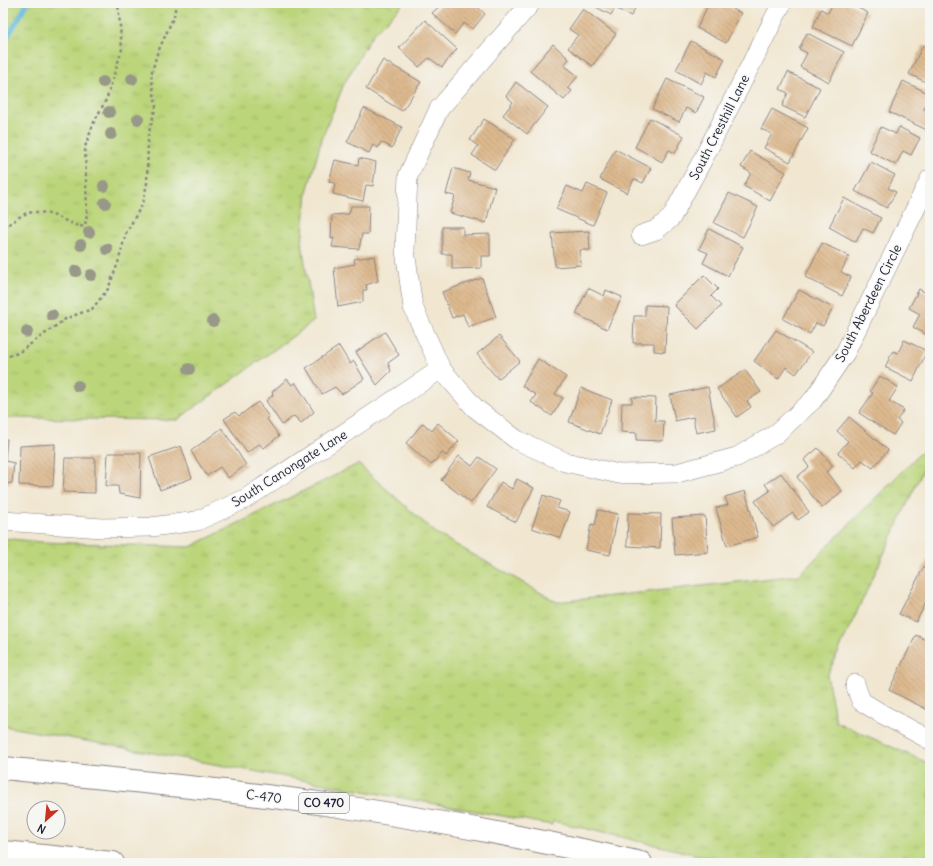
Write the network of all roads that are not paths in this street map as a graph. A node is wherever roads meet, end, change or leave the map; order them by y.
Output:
1 (531, 3) edge
2 (782, 3) edge
3 (930, 179) edge
4 (641, 235) dead end
5 (441, 369) junction
6 (3, 521) edge
7 (855, 684) dead end
8 (930, 740) edge
9 (3, 768) edge
10 (3, 852) edge
11 (113, 863) edge
12 (641, 863) edge

1 - 5 street, South Aberdeen Circle
2 - 4 street, South Cresthill Lane
3 - 5 street, South Aberdeen Circle
5 - 6 street, South Canongate Lane
7 - 8 street
9 - 12 highway, C-470 / CO 470
10 - 11 highway

